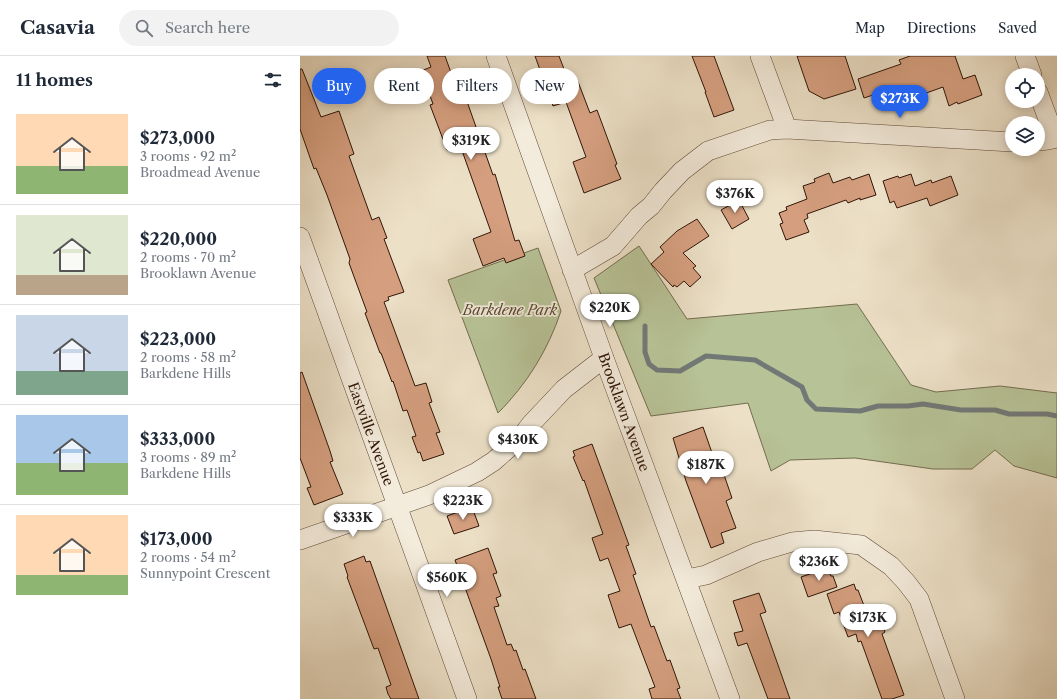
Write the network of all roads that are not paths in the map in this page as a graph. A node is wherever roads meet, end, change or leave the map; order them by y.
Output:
1 (496, 56) edge
2 (760, 56) edge
3 (1025, 56) edge
4 (1029, 68) edge
5 (1042, 108) edge
6 (787, 129) junction
7 (1050, 139) edge
8 (1005, 142) edge
9 (300, 237) edge
10 (572, 270) junction
11 (604, 358) junction
12 (397, 507) junction
13 (300, 540) edge
14 (687, 579) junction
15 (467, 699) edge
16 (730, 699) edge
17 (955, 699) edge

1 - 10 street, Brooklawn Avenue
2 - 6 street
3 - 4 street
5 - 7 street
6 - 8 street
6 - 10 street
9 - 12 street, Eastville Avenue
10 - 11 street, Brooklawn Avenue
11 - 12 street
11 - 14 street, Brooklawn Avenue
12 - 13 street
12 - 15 street, Eastville Avenue
14 - 16 street, Brooklawn Avenue
14 - 17 street

